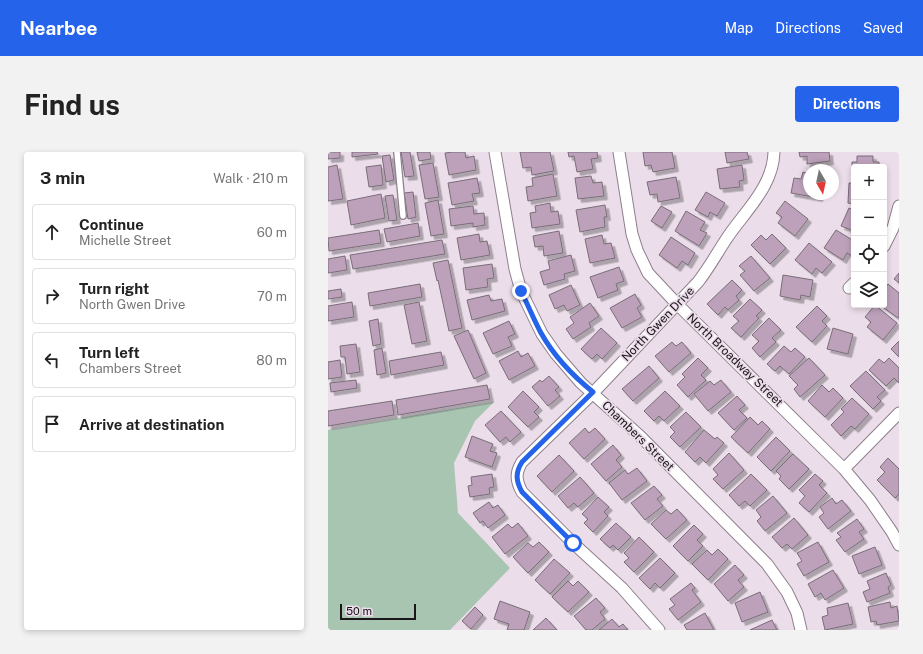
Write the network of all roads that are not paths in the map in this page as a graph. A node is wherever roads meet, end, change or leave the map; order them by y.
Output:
1 (396, 152) edge
2 (496, 152) edge
3 (619, 152) edge
4 (774, 152) edge
5 (899, 206) edge
6 (403, 216) dead end
7 (887, 240) edge
8 (677, 304) junction
9 (593, 392) junction
10 (899, 414) edge
11 (844, 469) junction
12 (899, 545) edge
13 (659, 630) edge
14 (801, 630) edge

1 - 6 lane
2 - 9 street, Chambers Street
3 - 8 street, North Broadway Street
4 - 8 street, North Gwen Drive
5 - 7 street
8 - 9 street, North Gwen Drive
8 - 11 street, North Broadway Street
9 - 13 street, North Gwen Drive
9 - 14 street, Chambers Street
10 - 11 street
11 - 12 street, North Broadway Street

